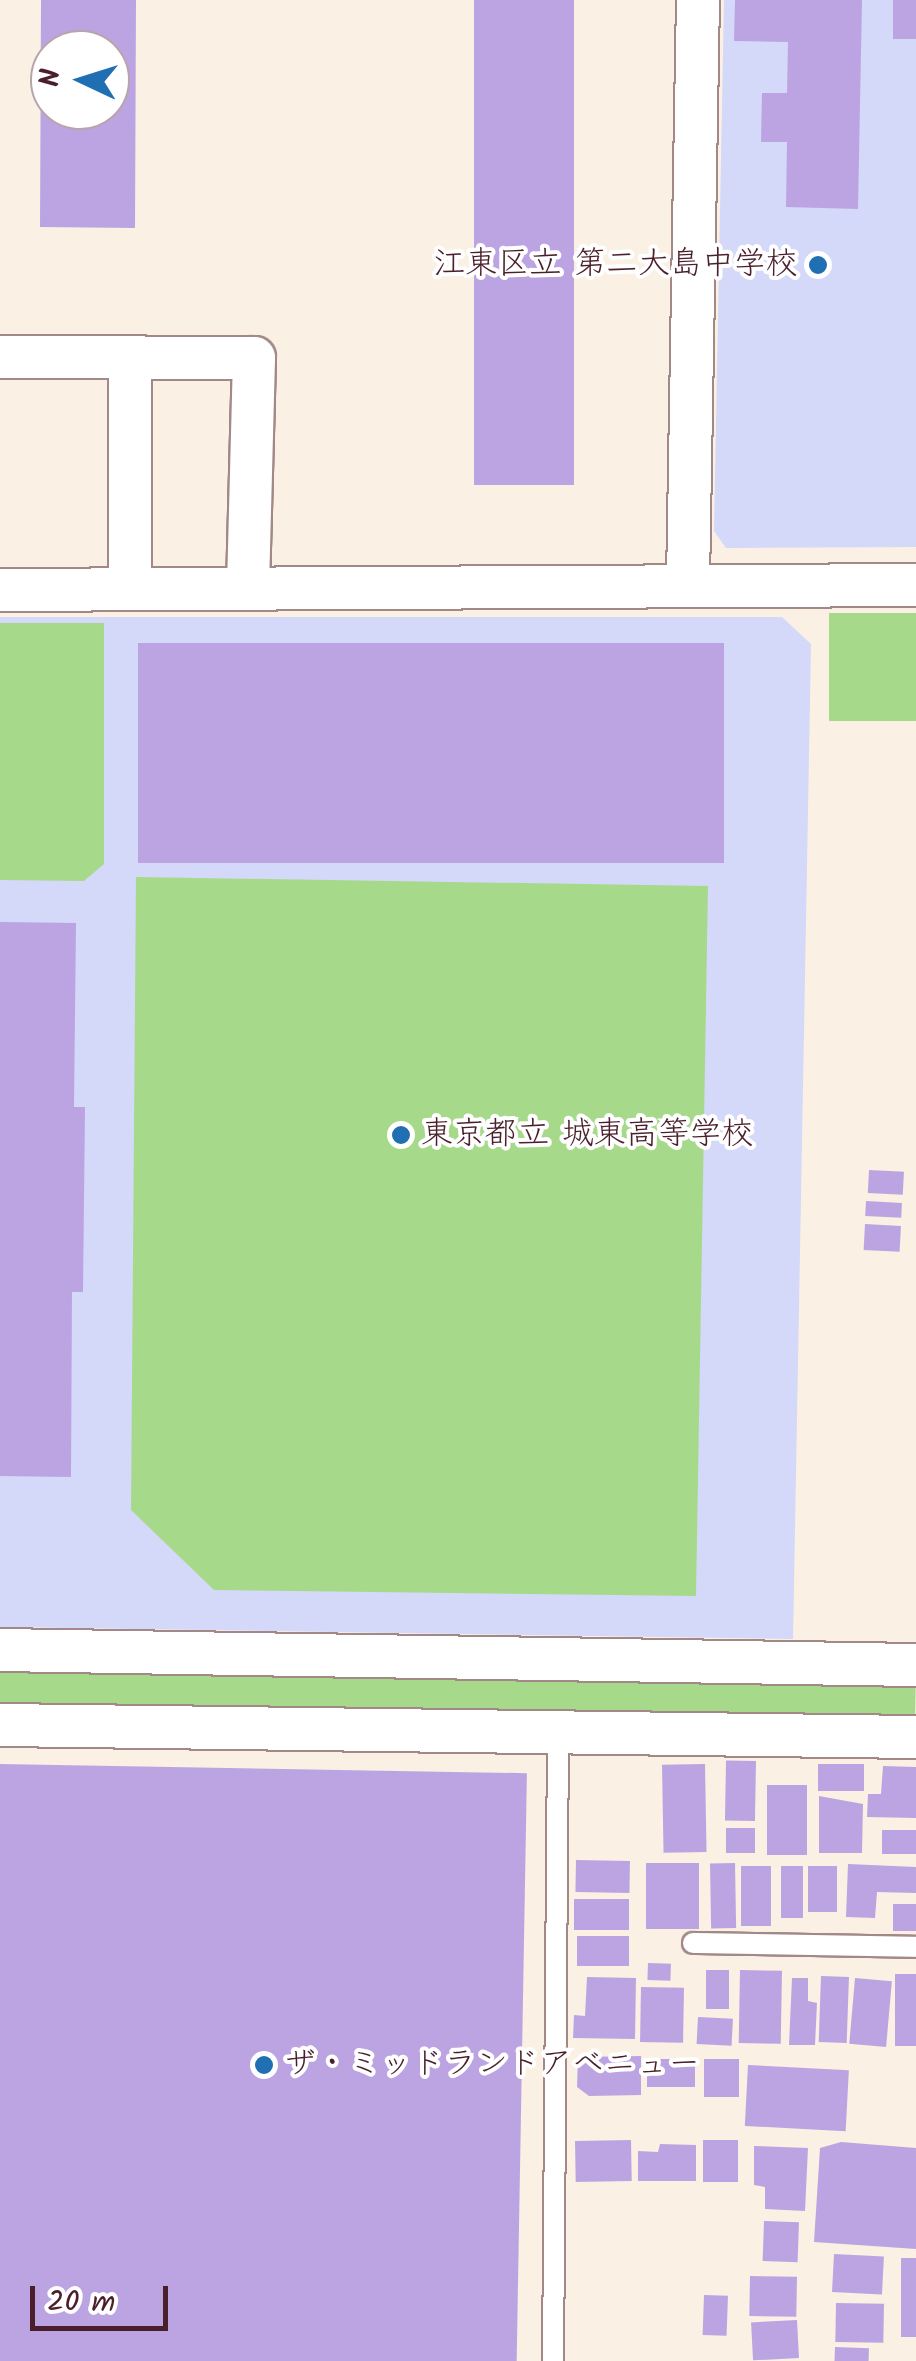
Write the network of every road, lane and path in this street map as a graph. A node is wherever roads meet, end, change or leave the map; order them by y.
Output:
1 (698, 0) edge
2 (0, 357) edge
3 (130, 357) junction
4 (688, 582) junction
5 (916, 584) edge
6 (130, 586) junction
7 (248, 588) junction
8 (0, 590) edge
9 (0, 1650) edge
10 (916, 1664) edge
11 (0, 1725) edge
12 (558, 1732) junction
13 (916, 1738) edge
14 (693, 1942) dead end
15 (916, 1947) edge
16 (553, 2361) edge

1 - 4 street
2 - 3 street
3 - 6 street
3 - 7 street
4 - 5 street
4 - 7 street
6 - 7 street
6 - 8 street
9 - 10 street
11 - 12 street
12 - 13 street
12 - 16 lane
14 - 15 lane

